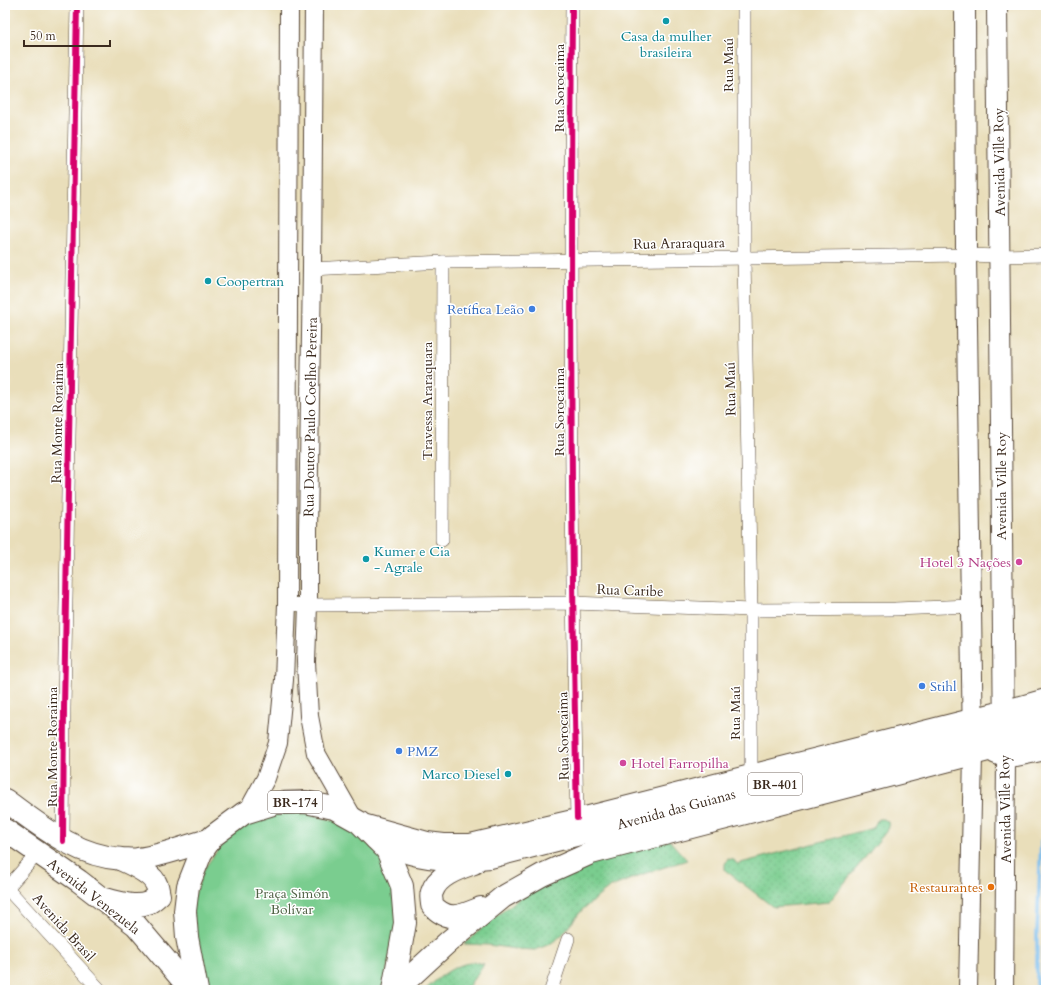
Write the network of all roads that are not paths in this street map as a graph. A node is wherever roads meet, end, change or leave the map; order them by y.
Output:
1 (77, 5) edge
2 (289, 5) edge
3 (314, 5) edge
4 (572, 5) edge
5 (744, 5) edge
6 (965, 5) edge
7 (997, 5) edge
8 (966, 254) junction
9 (1046, 255) edge
10 (1000, 256) junction
11 (744, 259) junction
12 (570, 260) junction
13 (443, 262) junction
14 (312, 269) junction
15 (442, 540) dead end
16 (287, 604) junction
17 (573, 604) junction
18 (308, 605) junction
19 (971, 606) junction
20 (750, 610) junction
21 (1046, 698) edge
22 (1046, 714) edge
23 (972, 725) junction
24 (1046, 735) edge
25 (996, 741) junction
26 (1046, 751) edge
27 (751, 773) junction
28 (5, 800) edge
29 (248, 811) junction
30 (577, 818) junction
31 (356, 820) junction
32 (5, 830) edge
33 (380, 834) junction
34 (211, 839) junction
35 (63, 841) junction
36 (38, 853) junction
37 (490, 857) junction
38 (118, 858) junction
39 (6, 887) edge
40 (100, 897) junction
41 (503, 897) junction
42 (568, 939) dead end
43 (100, 990) edge
44 (191, 990) edge
45 (197, 990) edge
46 (394, 990) edge
47 (551, 990) edge
48 (968, 990) edge
49 (1004, 990) edge

1 - 35 street, Rua Monte Roraima
2 - 16 main road, Rua Doutor Paulo Coelho Pereira
3 - 14 main road, Rua Doutor Paulo Coelho Pereira
4 - 12 street, Rua Sorocaima
5 - 11 street, Rua Maú
6 - 8 main road, Avenida Ville Roy
7 - 10 main road, Avenida Ville Roy
8 - 10 street, Rua Araraquara
8 - 11 street, Rua Araraquara
8 - 19 main road, Avenida Ville Roy
9 - 10 street, Rua Araraquara
10 - 25 main road, Avenida Ville Roy
11 - 12 street, Rua Araraquara
11 - 20 street, Rua Maú
12 - 13 street, Rua Araraquara
12 - 17 street, Rua Sorocaima
13 - 14 street, Rua Araraquara
13 - 15 street, Travessa Araraquara
14 - 18 main road, Rua Doutor Paulo Coelho Pereira
16 - 18 street, Rua Caribe
16 - 29 main road, Rua Doutor Paulo Coelho Pereira
17 - 18 street, Rua Caribe
17 - 20 street, Rua Caribe
17 - 30 street, Rua Sorocaima
18 - 31 main road, Rua Doutor Paulo Coelho Pereira
19 - 20 street, Rua Caribe
19 - 23 main road, Avenida Ville Roy
20 - 27 street, Rua Maú
21 - 25 main road, Avenida das Guianas
22 - 25 highway, Avenida das Guianas / BR-401
23 - 25 highway, Avenida das Guianas / BR-401
23 - 25 main road, Avenida Ville Roy
23 - 27 main road, Avenida das Guianas
23 - 37 highway, Avenida das Guianas / BR-401
24 - 25 highway, Avenida das Guianas / BR-401
25 - 26 main road, Avenida das Guianas
25 - 41 highway, Avenida das Guianas / BR-401
25 - 48 main road, Avenida Ville Roy
25 - 49 main road, Avenida Ville Roy
27 - 30 main road, Avenida das Guianas
28 - 35 highway, Avenida Venezuela / BR-174
29 - 31 highway, BR-174
29 - 34 highway, BR-174
30 - 33 main road, Avenida das Guianas
31 - 33 highway, BR-174
32 - 36 highway, Avenida Venezuela
33 - 37 highway, Avenida das Guianas / BR-401
33 - 46 highway, BR-174
34 - 38 highway, Avenida Venezuela / BR-174
34 - 45 highway, BR-174
35 - 38 highway, Avenida Venezuela / BR-174
36 - 39 street
36 - 40 highway, Avenida Venezuela
37 - 41 highway
38 - 40 highway
39 - 43 street, Avenida Brasil
40 - 44 highway, Avenida Venezuela
41 - 46 highway, Avenida das Guianas / BR-401
42 - 47 street

